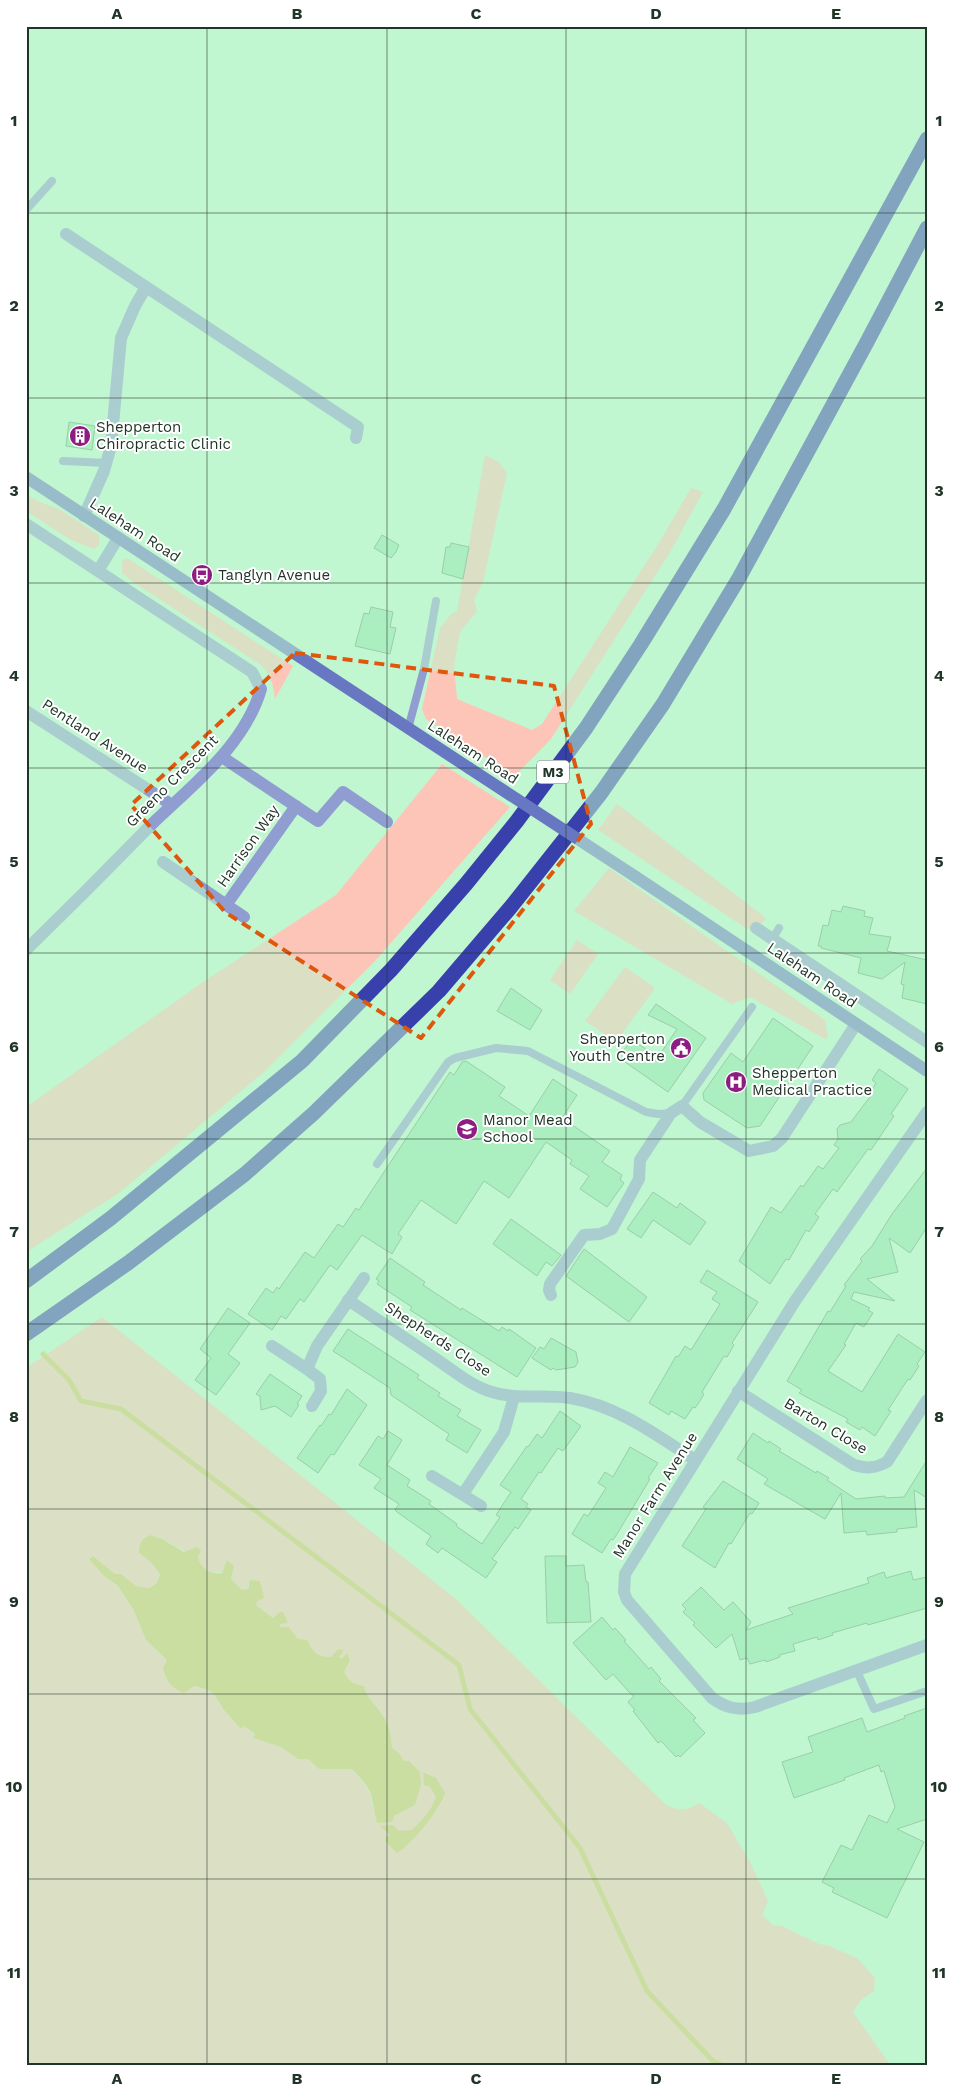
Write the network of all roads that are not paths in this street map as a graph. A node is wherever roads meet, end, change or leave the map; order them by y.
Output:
1 (927, 139) edge
2 (52, 181) dead end
3 (26, 210) edge
4 (927, 228) edge
5 (66, 234) dead end
6 (146, 287) junction
7 (356, 438) dead end
8 (63, 461) dead end
9 (107, 463) junction
10 (26, 477) edge
11 (84, 516) junction
12 (26, 524) edge
13 (118, 538) junction
14 (98, 571) junction
15 (436, 601) dead end
16 (28, 715) edge
17 (408, 729) junction
18 (222, 757) junction
19 (172, 805) junction
20 (296, 806) junction
21 (387, 822) dead end
22 (163, 862) dead end
23 (226, 905) junction
24 (244, 917) dead end
25 (756, 928) dead end
26 (26, 950) edge
27 (752, 1007) dead end
28 (856, 1024) junction
29 (927, 1042) edge
30 (927, 1071) edge
31 (677, 1110) junction
32 (927, 1112) edge
33 (377, 1164) dead end
34 (364, 1278) dead end
35 (26, 1281) edge
36 (551, 1295) dead end
37 (348, 1300) junction
38 (26, 1334) edge
39 (272, 1346) dead end
40 (307, 1369) junction
41 (738, 1391) junction
42 (514, 1397) junction
43 (927, 1400) edge
44 (312, 1406) dead end
45 (694, 1460) junction
46 (432, 1476) dead end
47 (463, 1494) junction
48 (481, 1506) dead end
49 (927, 1645) edge
50 (856, 1669) junction
51 (927, 1691) edge

1 - 35 highway, M3
2 - 3 lane
4 - 38 highway
5 - 6 street
6 - 7 street
6 - 9 street
8 - 9 lane
9 - 11 street
10 - 11 main road, Laleham Road
11 - 13 main road, Laleham Road
12 - 14 street, Greeno Crescent
13 - 14 street
13 - 17 main road, Laleham Road
14 - 18 street, Greeno Crescent
15 - 17 lane
16 - 19 street, Pentland Avenue
17 - 28 main road, Laleham Road, bridge
18 - 19 street, Greeno Crescent
18 - 20 street, Harrison Way
19 - 26 street, Greeno Crescent
20 - 21 street, Harrison Way
20 - 23 street, Harrison Way
22 - 23 street, Harrison Way
23 - 24 street, Harrison Way
25 - 29 street
27 - 31 lane
28 - 30 main road, Laleham Road
28 - 31 street
31 - 33 lane
31 - 36 street
32 - 41 street, Manor Farm Avenue
34 - 37 street
37 - 40 street
37 - 42 street, Shepherds Close
39 - 40 street
40 - 44 street
41 - 43 street, Barton Close
41 - 45 street, Manor Farm Avenue
42 - 45 street, Shepherds Close
42 - 47 street
45 - 50 street, Manor Farm Avenue
46 - 47 street
47 - 48 street
49 - 50 street, Manor Farm Avenue
50 - 51 lane

